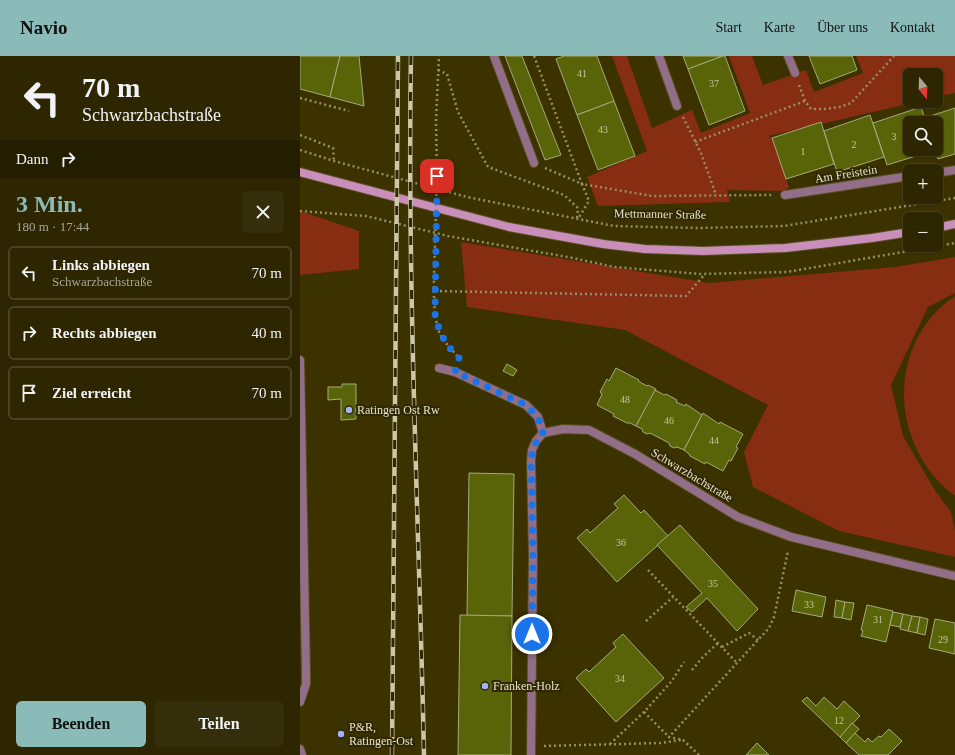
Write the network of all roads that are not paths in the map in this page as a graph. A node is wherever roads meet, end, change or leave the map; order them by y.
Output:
1 (494, 56) edge
2 (659, 56) edge
3 (788, 56) edge
4 (795, 73) road end
5 (677, 106) road end
6 (534, 163) road end
7 (955, 170) edge
8 (300, 172) edge
9 (943, 172) edge
10 (903, 177) edge
11 (785, 195) road end
12 (955, 224) edge
13 (943, 227) edge
14 (903, 233) edge
15 (300, 360) edge
16 (439, 368) dead end
17 (543, 433) junction
18 (955, 576) edge
19 (300, 702) edge
20 (300, 748) edge
21 (302, 755) edge
22 (531, 755) edge

1 - 6 street
2 - 5 street
3 - 4 street
7 - 9 street
8 - 14 main road
10 - 11 street, Am Freistein
12 - 13 main road
15 - 19 street
16 - 17 street
17 - 18 street, Schwarzbachstraße
17 - 22 street
20 - 21 street

